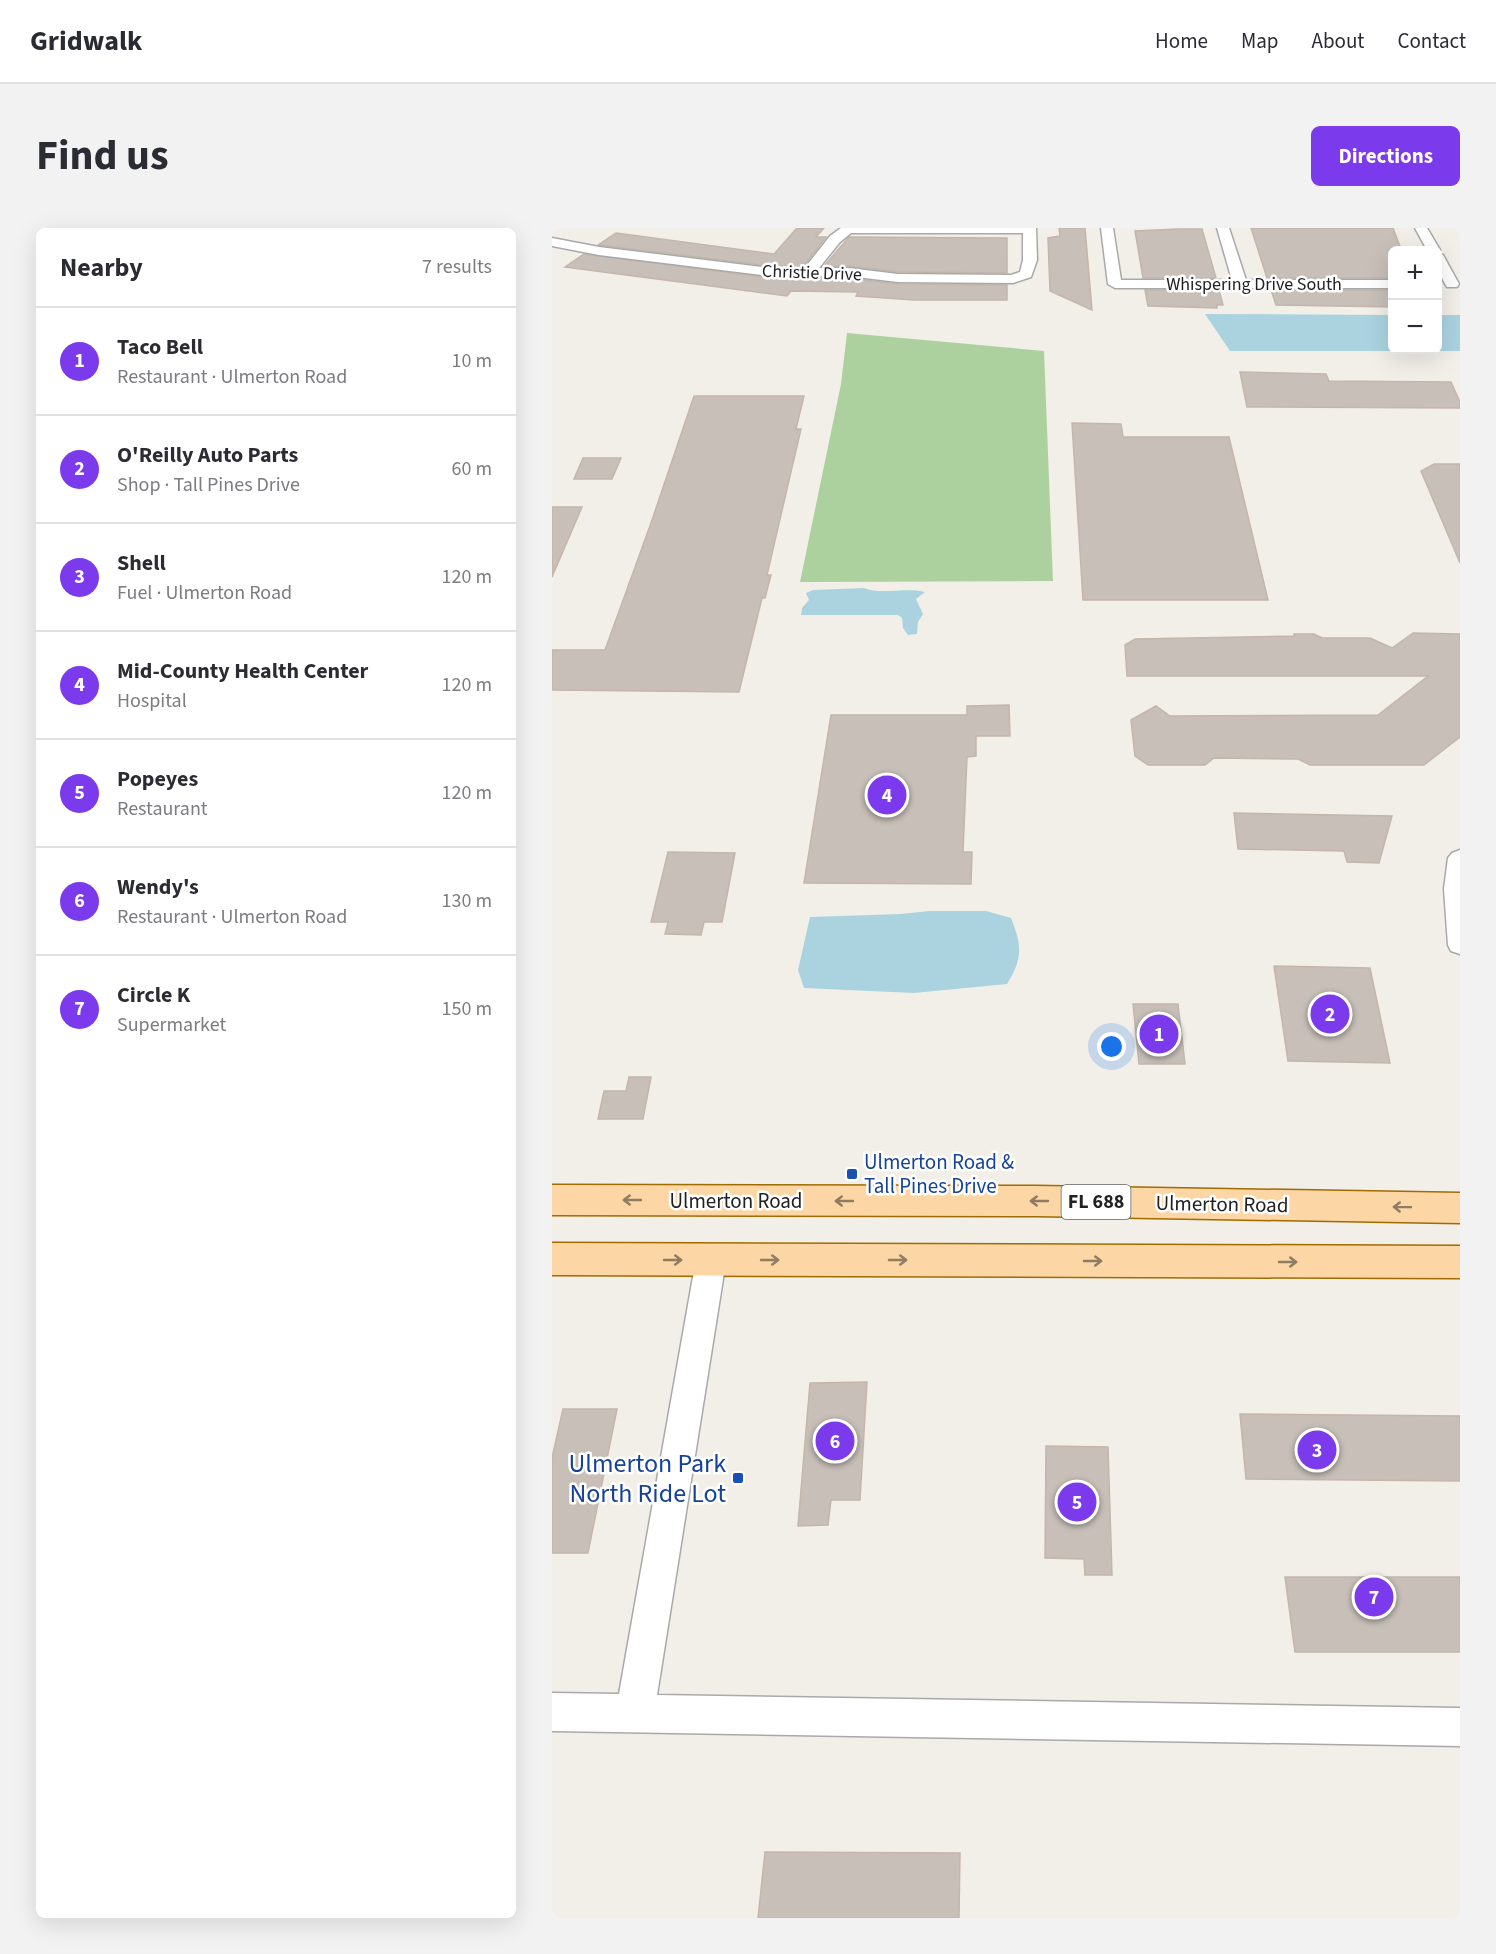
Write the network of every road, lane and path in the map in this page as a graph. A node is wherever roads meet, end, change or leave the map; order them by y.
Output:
1 (1030, 228) edge
2 (1107, 228) edge
3 (1223, 228) edge
4 (1421, 228) edge
5 (552, 242) edge
6 (1432, 246) edge
7 (1442, 265) edge
8 (808, 273) junction
9 (1240, 284) junction
10 (1388, 284) edge
11 (1456, 284) edge
12 (1460, 858) edge
13 (1460, 945) edge
14 (552, 1200) edge
15 (1460, 1208) edge
16 (552, 1260) edge
17 (711, 1260) junction
18 (1460, 1262) edge
19 (552, 1712) edge
20 (635, 1713) junction
21 (1460, 1726) edge

1 - 8 street
1 - 8 street, Christie Drive
2 - 9 street, Whispering Drive South
3 - 9 street
4 - 6 street
5 - 8 street, Christie Drive
7 - 11 street
9 - 10 street, Whispering Drive South
12 - 13 street
15 -> 14 main road, Ulmerton Road / FL 688
16 -> 17 main road
17 -> 18 main road
17 - 20 street
19 - 20 street
20 - 21 street

